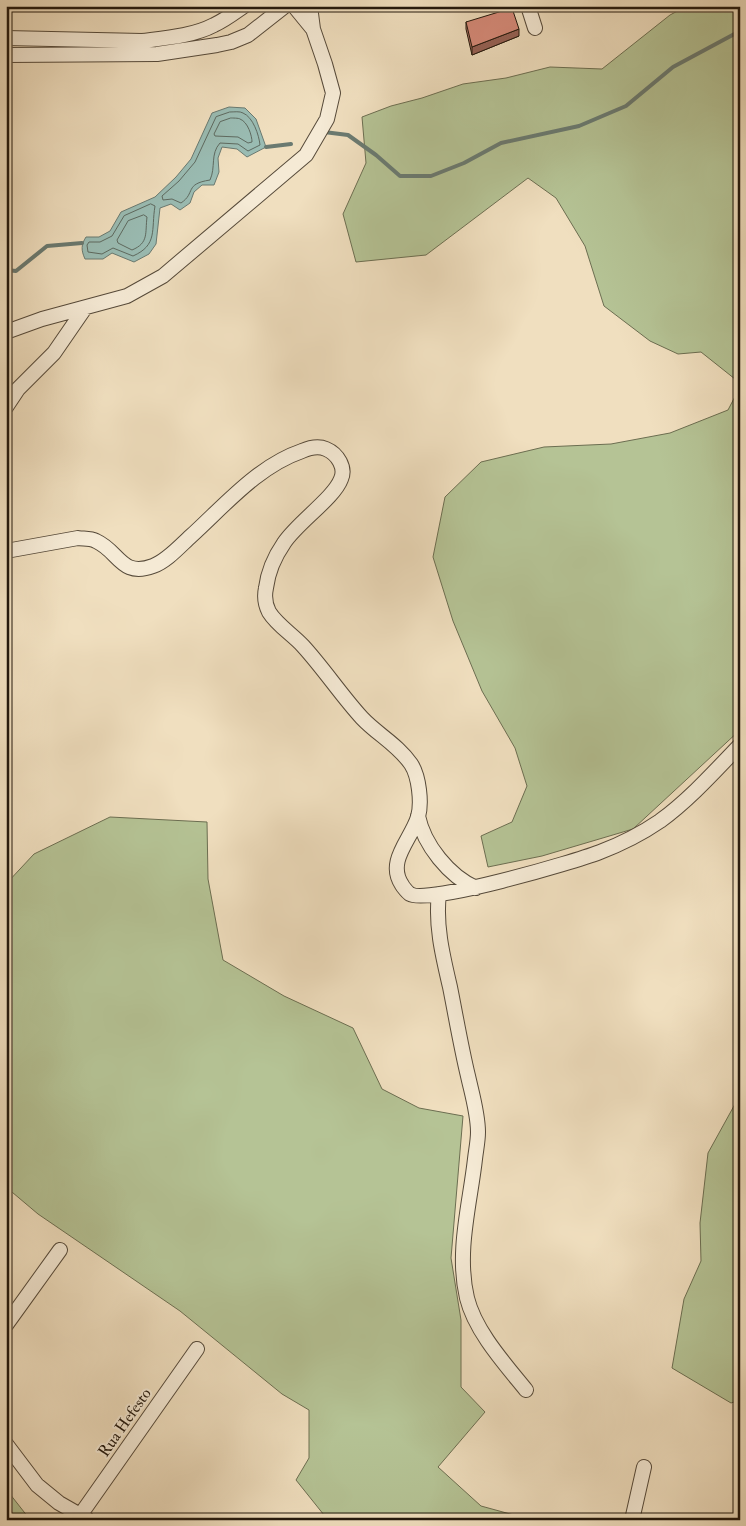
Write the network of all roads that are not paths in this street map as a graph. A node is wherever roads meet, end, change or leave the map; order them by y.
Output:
1 (244, 6) edge
2 (285, 6) edge
3 (294, 6) edge
4 (310, 6) edge
5 (528, 6) edge
6 (535, 28) dead end
7 (312, 29) junction
8 (6, 38) edge
9 (6, 55) edge
10 (85, 308) junction
11 (6, 332) edge
12 (6, 407) edge
13 (6, 551) edge
14 (740, 745) edge
15 (418, 816) junction
16 (476, 888) junction
17 (439, 894) junction
18 (60, 1250) dead end
19 (6, 1325) edge
20 (197, 1349) dead end
21 (526, 1390) dead end
22 (6, 1444) edge
23 (644, 1467) dead end
24 (84, 1517) edge
25 (632, 1520) edge

1 - 8 street
2 - 9 street
3 - 7 street
4 - 7 street
5 - 6 street
7 - 10 street
10 - 11 street
10 - 12 street
13 - 15 street
14 - 16 street
15 - 16 street
15 - 17 street
16 - 17 street
17 - 21 street
18 - 19 street
20 - 24 street, Rua Hefesto
22 - 24 street
23 - 25 street

